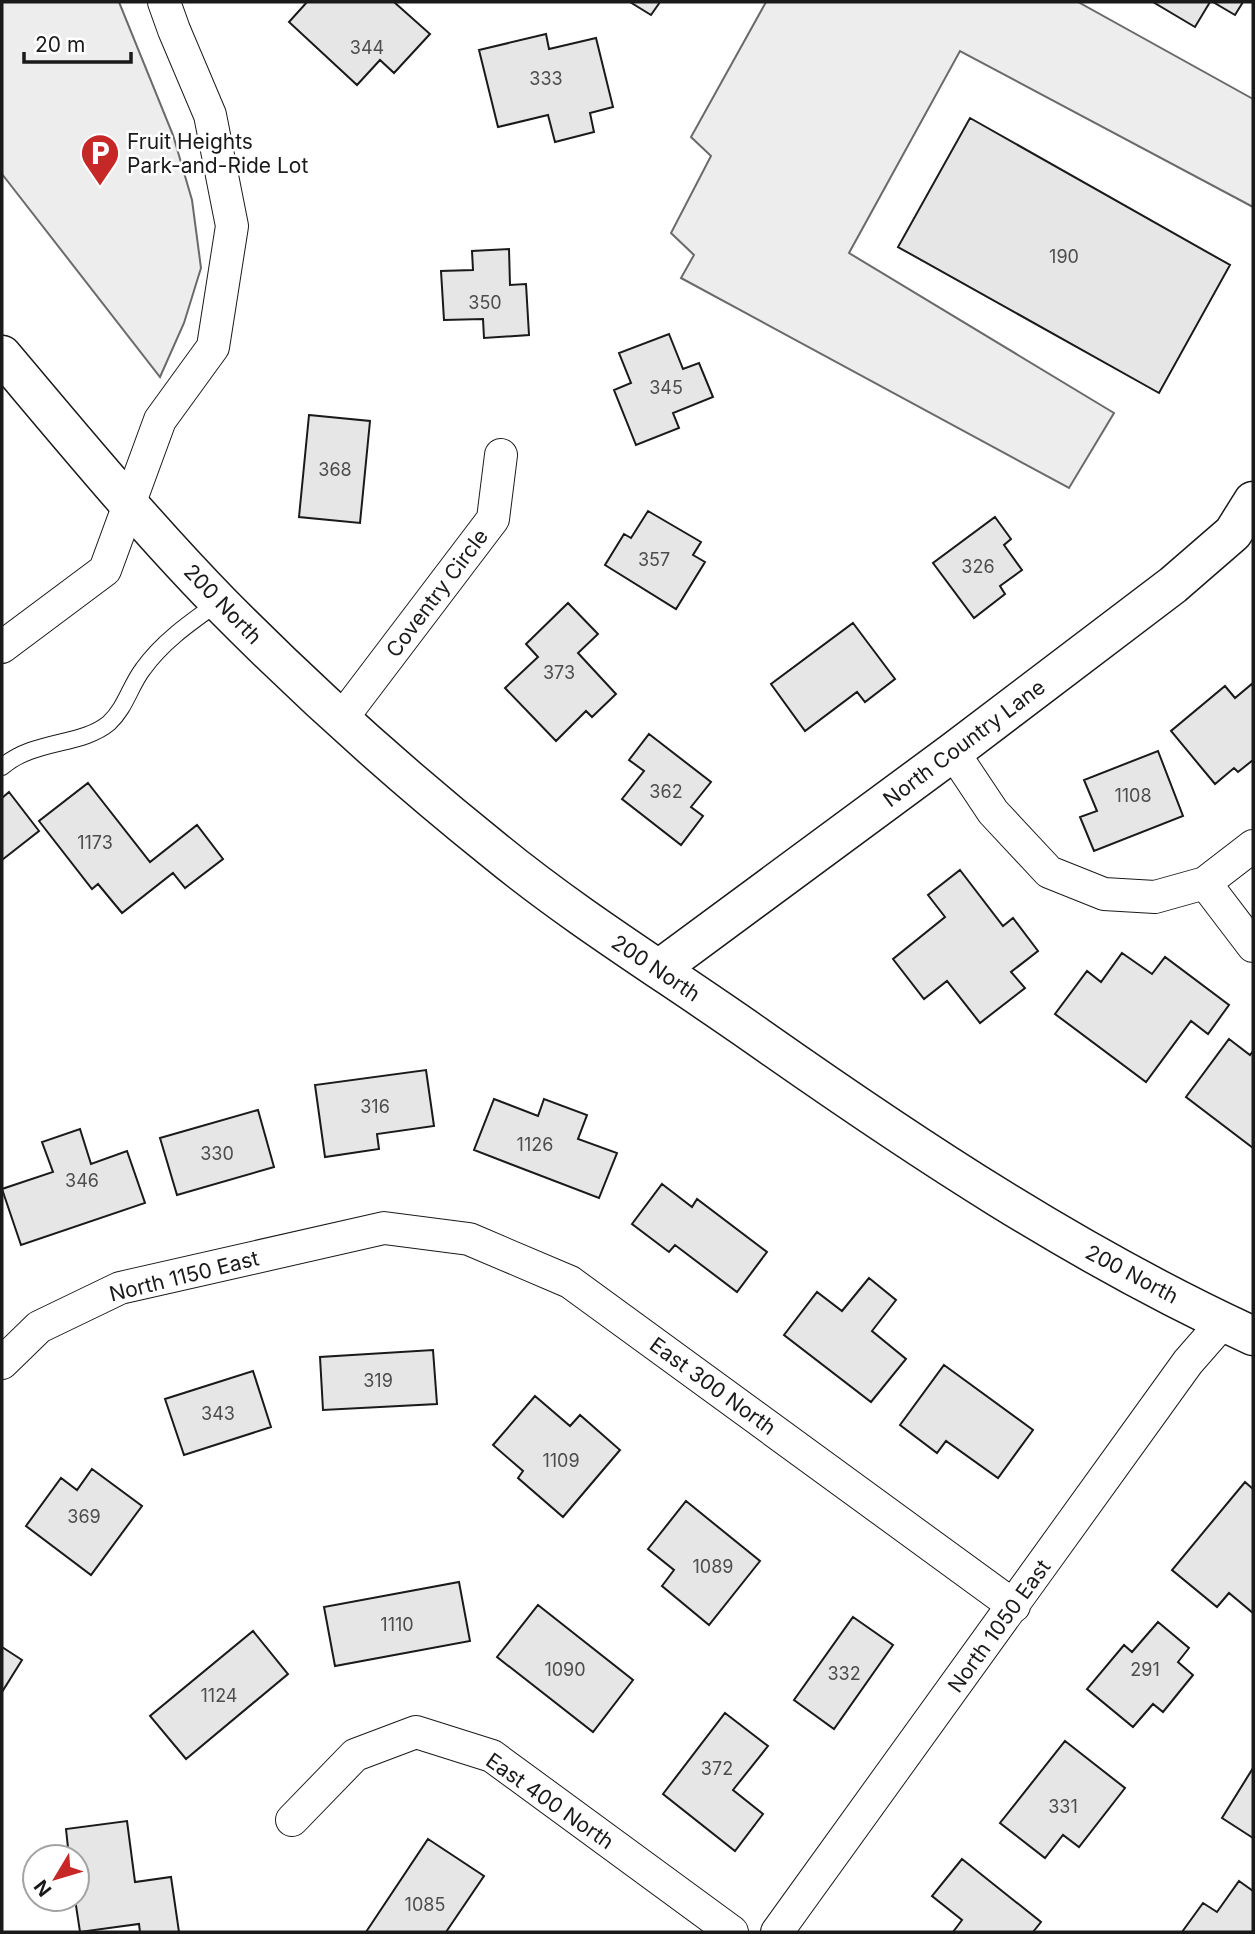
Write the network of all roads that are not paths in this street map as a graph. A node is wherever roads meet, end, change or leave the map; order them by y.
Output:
1 (164, 2) edge
2 (2, 355) edge
3 (501, 455) dead end
4 (1253, 501) edge
5 (130, 505) junction
6 (219, 602) junction
7 (2, 647) edge
8 (342, 718) junction
9 (953, 752) junction
10 (2, 768) edge
11 (1253, 846) edge
12 (1205, 883) junction
13 (1253, 946) edge
14 (659, 969) junction
15 (384, 1228) joint
16 (1238, 1329) edge
17 (2, 1363) edge
18 (1014, 1606) junction
19 (292, 1820) dead end
20 (732, 1932) edge
21 (777, 1932) edge

1 - 5 street
2 - 5 main road
3 - 8 street, Coventry Circle
4 - 9 main road, North Country Lane
5 - 6 main road, 200 North
5 - 7 street
6 - 8 main road, 200 North
6 - 10 lane
8 - 14 main road, 200 North
9 - 12 street
9 - 14 main road, North Country Lane
11 - 12 street
12 - 13 street
14 - 16 main road, 200 North
15 - 17 street, North 1150 East
15 - 18 street, East 300 North
16 - 18 street, North 1050 East
18 - 21 street, North 1050 East
19 - 20 street, East 400 North

